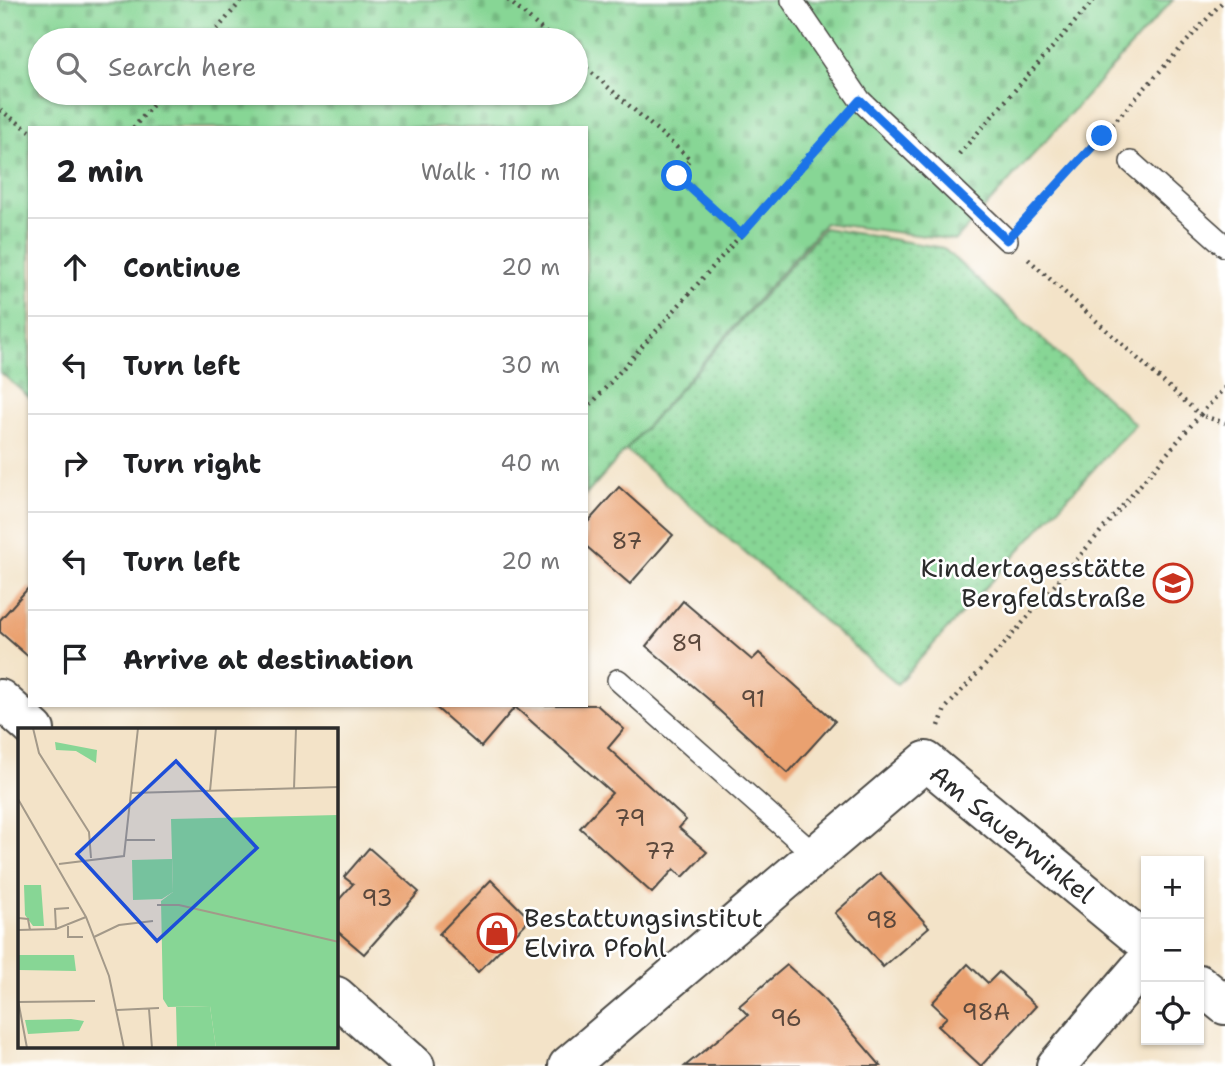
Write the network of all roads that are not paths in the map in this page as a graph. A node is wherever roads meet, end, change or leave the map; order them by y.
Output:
1 (792, 0) edge
2 (1131, 162) dead end
3 (1007, 240) road end
4 (1225, 246) edge
5 (618, 680) dead end
6 (0, 699) edge
7 (33, 728) edge
8 (815, 855) junction
9 (1141, 939) edge
10 (1141, 967) edge
11 (1204, 989) edge
12 (338, 998) edge
13 (1225, 1005) edge
14 (415, 1066) edge
15 (568, 1066) edge
16 (1056, 1066) edge

1 - 3 lane
2 - 4 lane
5 - 8 lane
6 - 7 street
8 - 9 street, Am Sauerwinkel
8 - 15 street, Am Sauerwinkel
10 - 16 street
11 - 13 street
12 - 14 street

